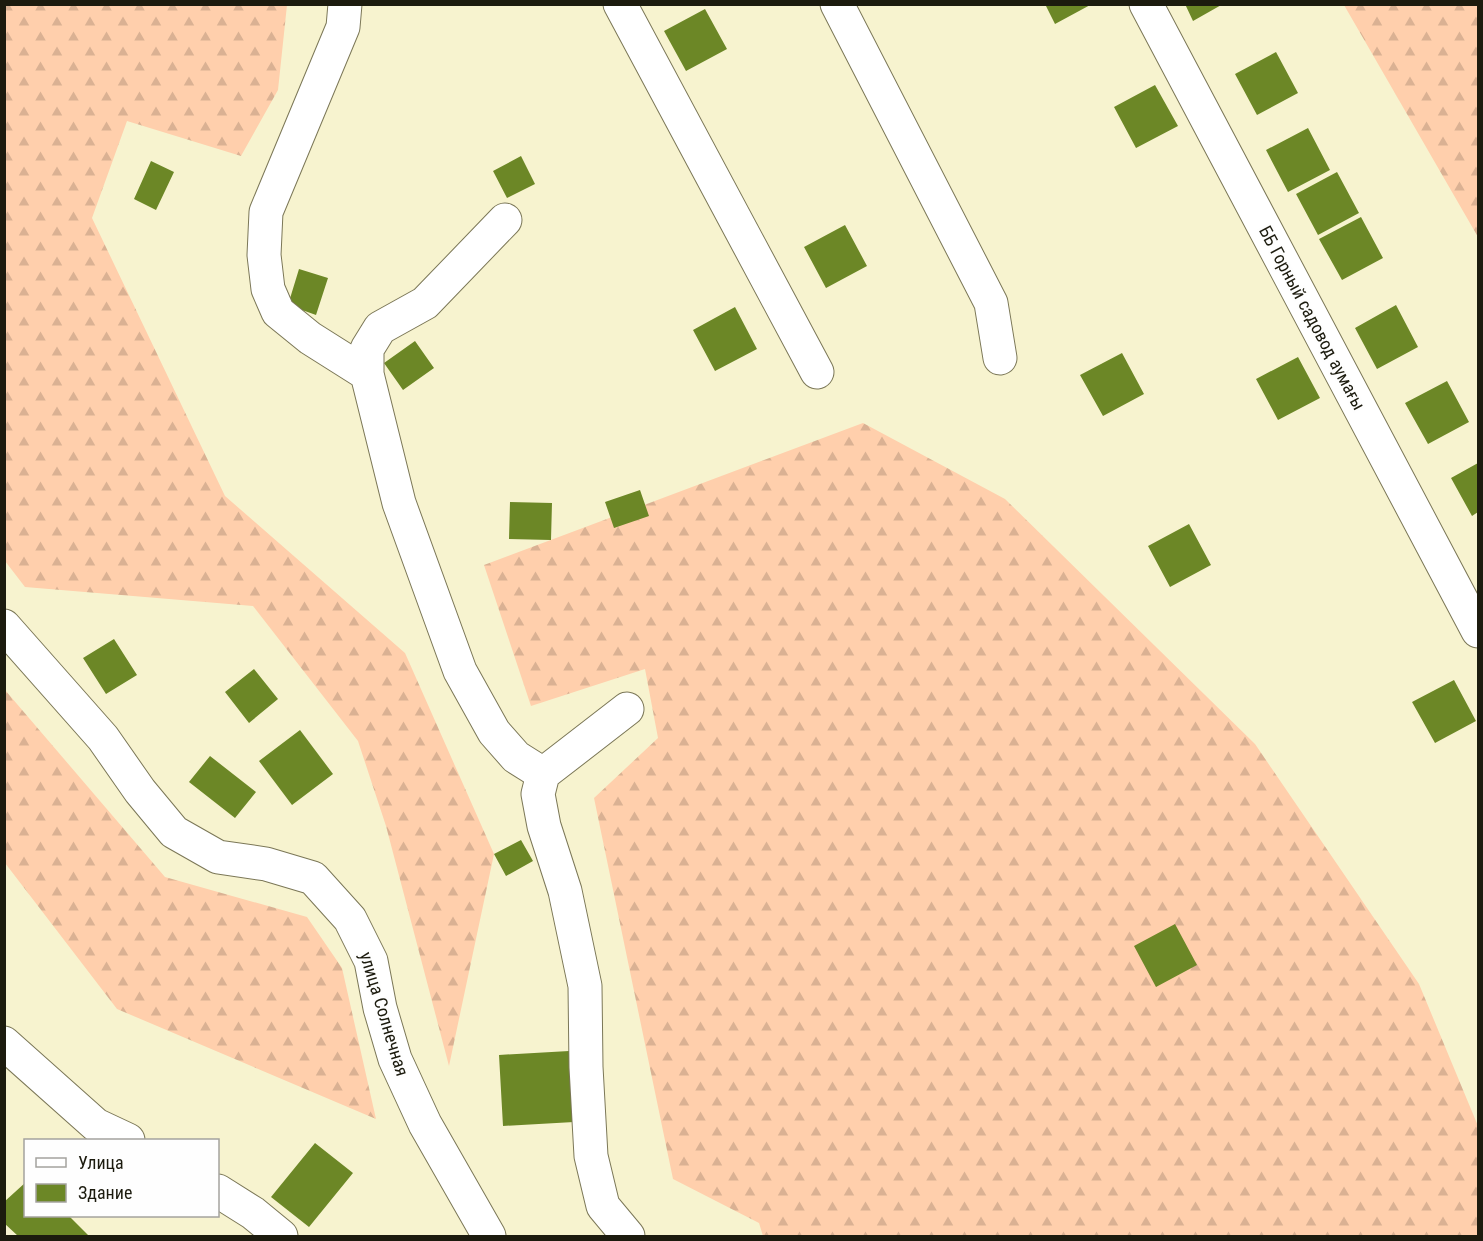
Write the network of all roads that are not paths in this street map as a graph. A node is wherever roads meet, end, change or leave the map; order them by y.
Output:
1 (345, 4) edge
2 (620, 4) edge
3 (837, 4) edge
4 (1146, 4) edge
5 (504, 220) dead end
6 (1000, 358) dead end
7 (818, 372) dead end
8 (367, 374) junction
9 (4, 626) edge
10 (1479, 632) edge
11 (627, 708) dead end
12 (543, 774) junction
13 (4, 1043) edge
14 (126, 1139) edge
15 (219, 1192) edge
16 (281, 1236) edge
17 (489, 1236) edge
18 (628, 1236) edge

1 - 8 street
2 - 7 street
3 - 6 street
4 - 10 street, ББ Горный садовод аумағы
5 - 8 street
8 - 12 street
9 - 17 street, улица Солнечная
11 - 12 street
12 - 18 street
13 - 14 street
15 - 16 street

